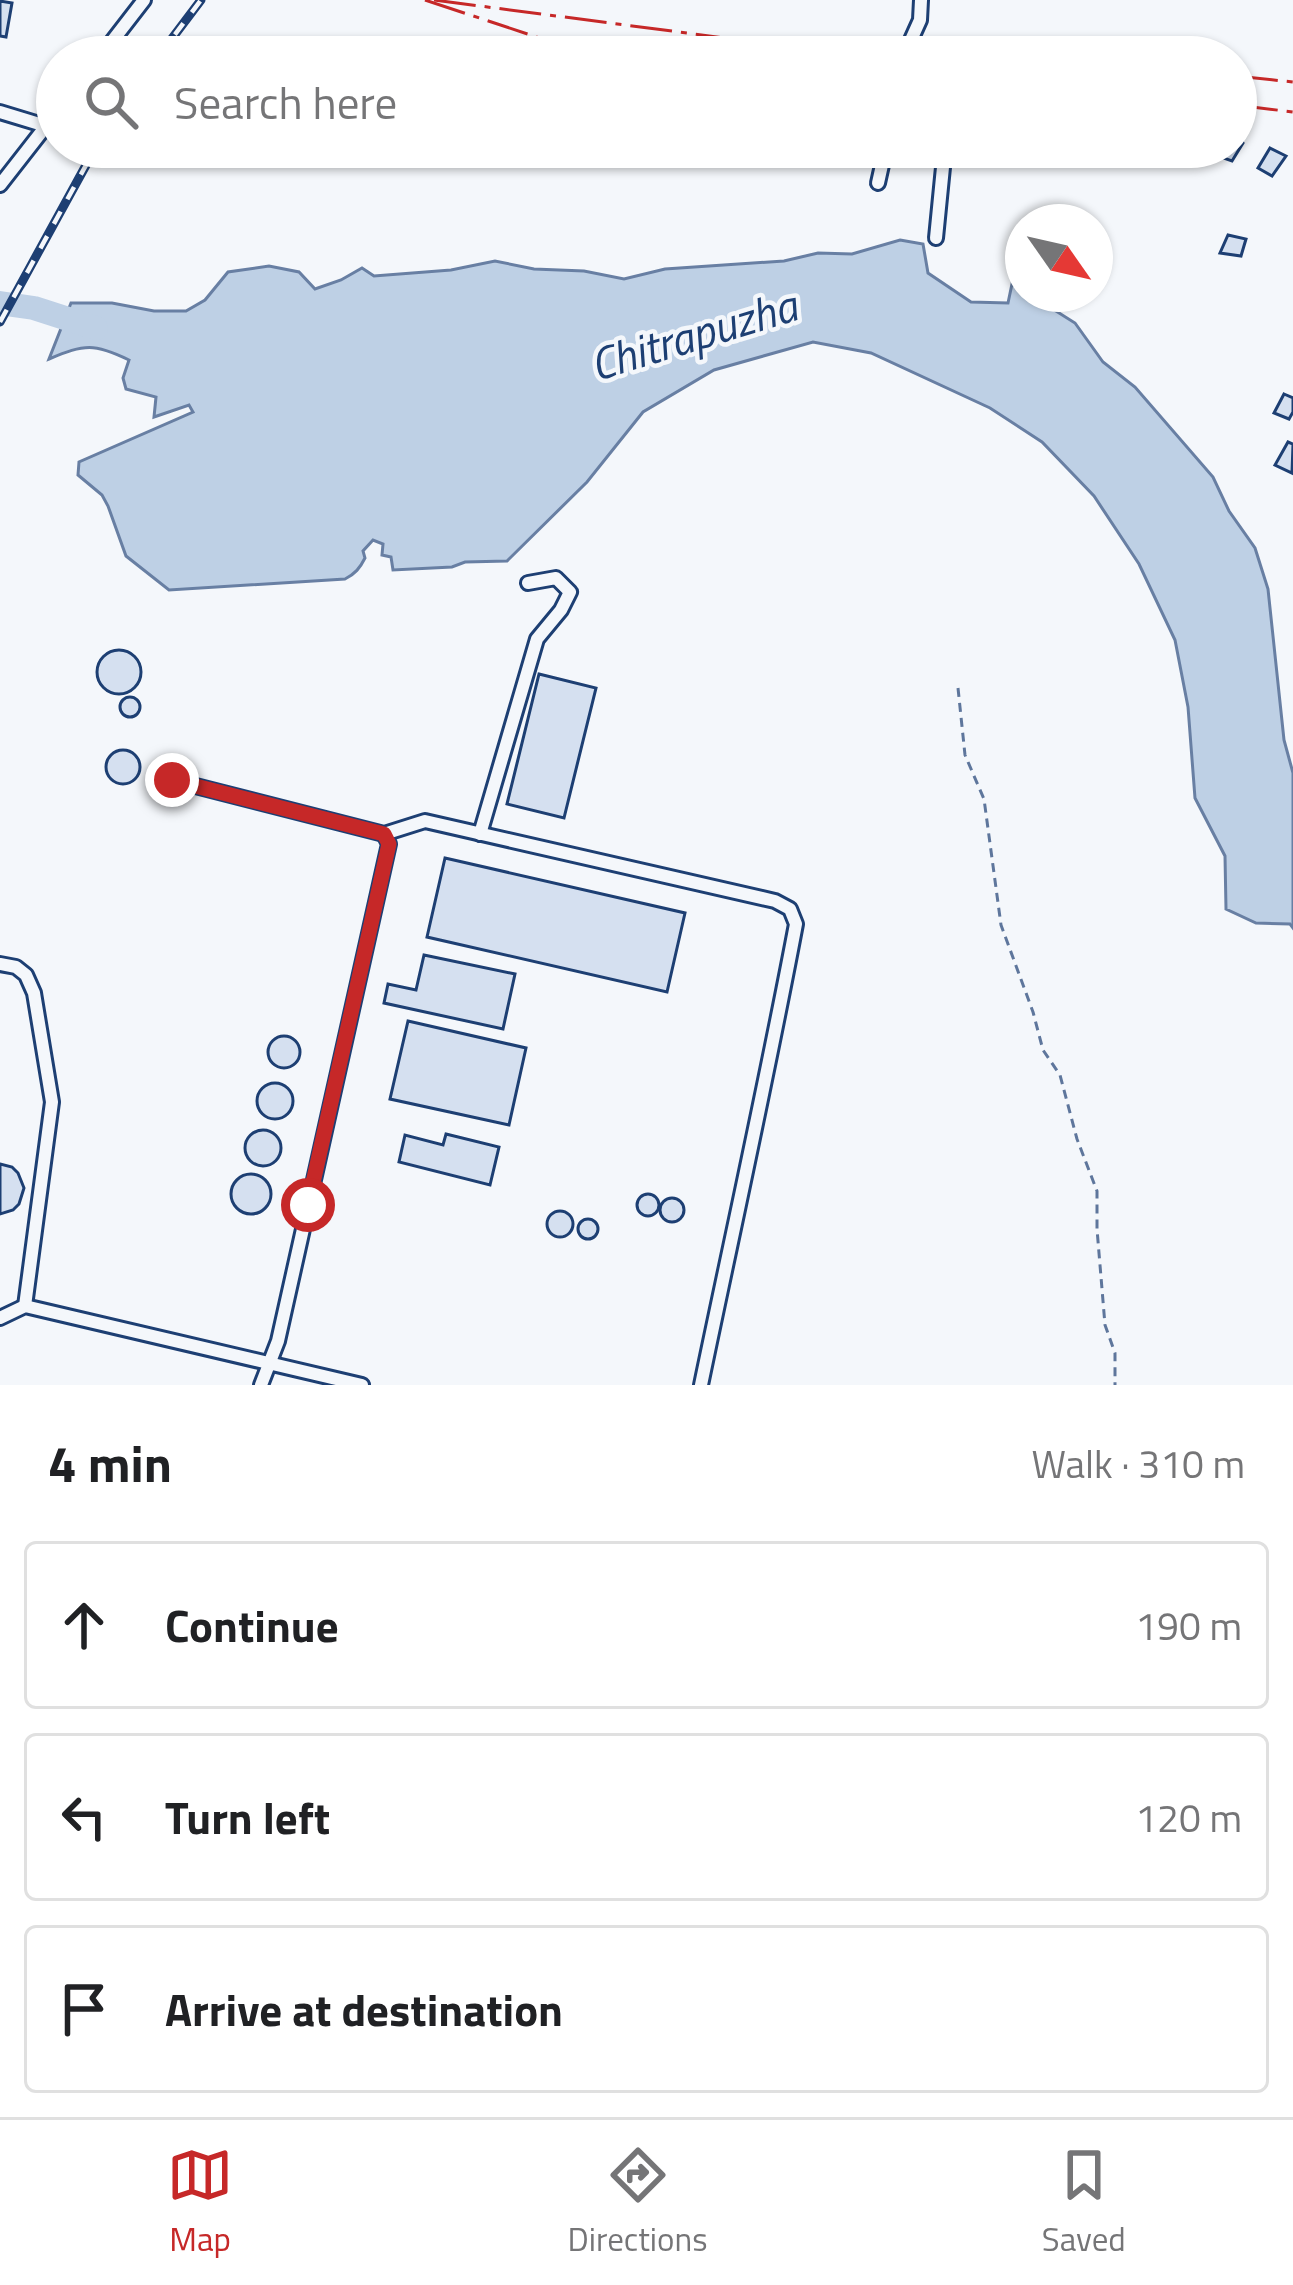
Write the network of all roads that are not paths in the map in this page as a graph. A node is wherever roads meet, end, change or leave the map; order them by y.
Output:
1 (144, 0) edge
2 (921, 0) edge
3 (116, 36) edge
4 (913, 36) edge
5 (0, 112) edge
6 (36, 123) edge
7 (36, 139) edge
8 (881, 168) edge
9 (943, 168) edge
10 (878, 183) dead end
11 (0, 185) edge
12 (936, 238) dead end
13 (528, 583) dead end
14 (172, 780) dead end
15 (384, 834) junction
16 (480, 834) junction
17 (0, 964) edge
18 (25, 1306) junction
19 (0, 1318) edge
20 (270, 1362) junction
21 (261, 1385) edge
22 (362, 1385) edge
23 (701, 1385) edge

1 - 3 street
2 - 4 street
5 - 6 street
7 - 11 street
8 - 10 street
9 - 12 street
13 - 16 street
14 - 15 street
15 - 16 street
15 - 20 street
16 - 23 street
17 - 18 street
18 - 19 street
18 - 20 street
20 - 21 street
20 - 22 street

